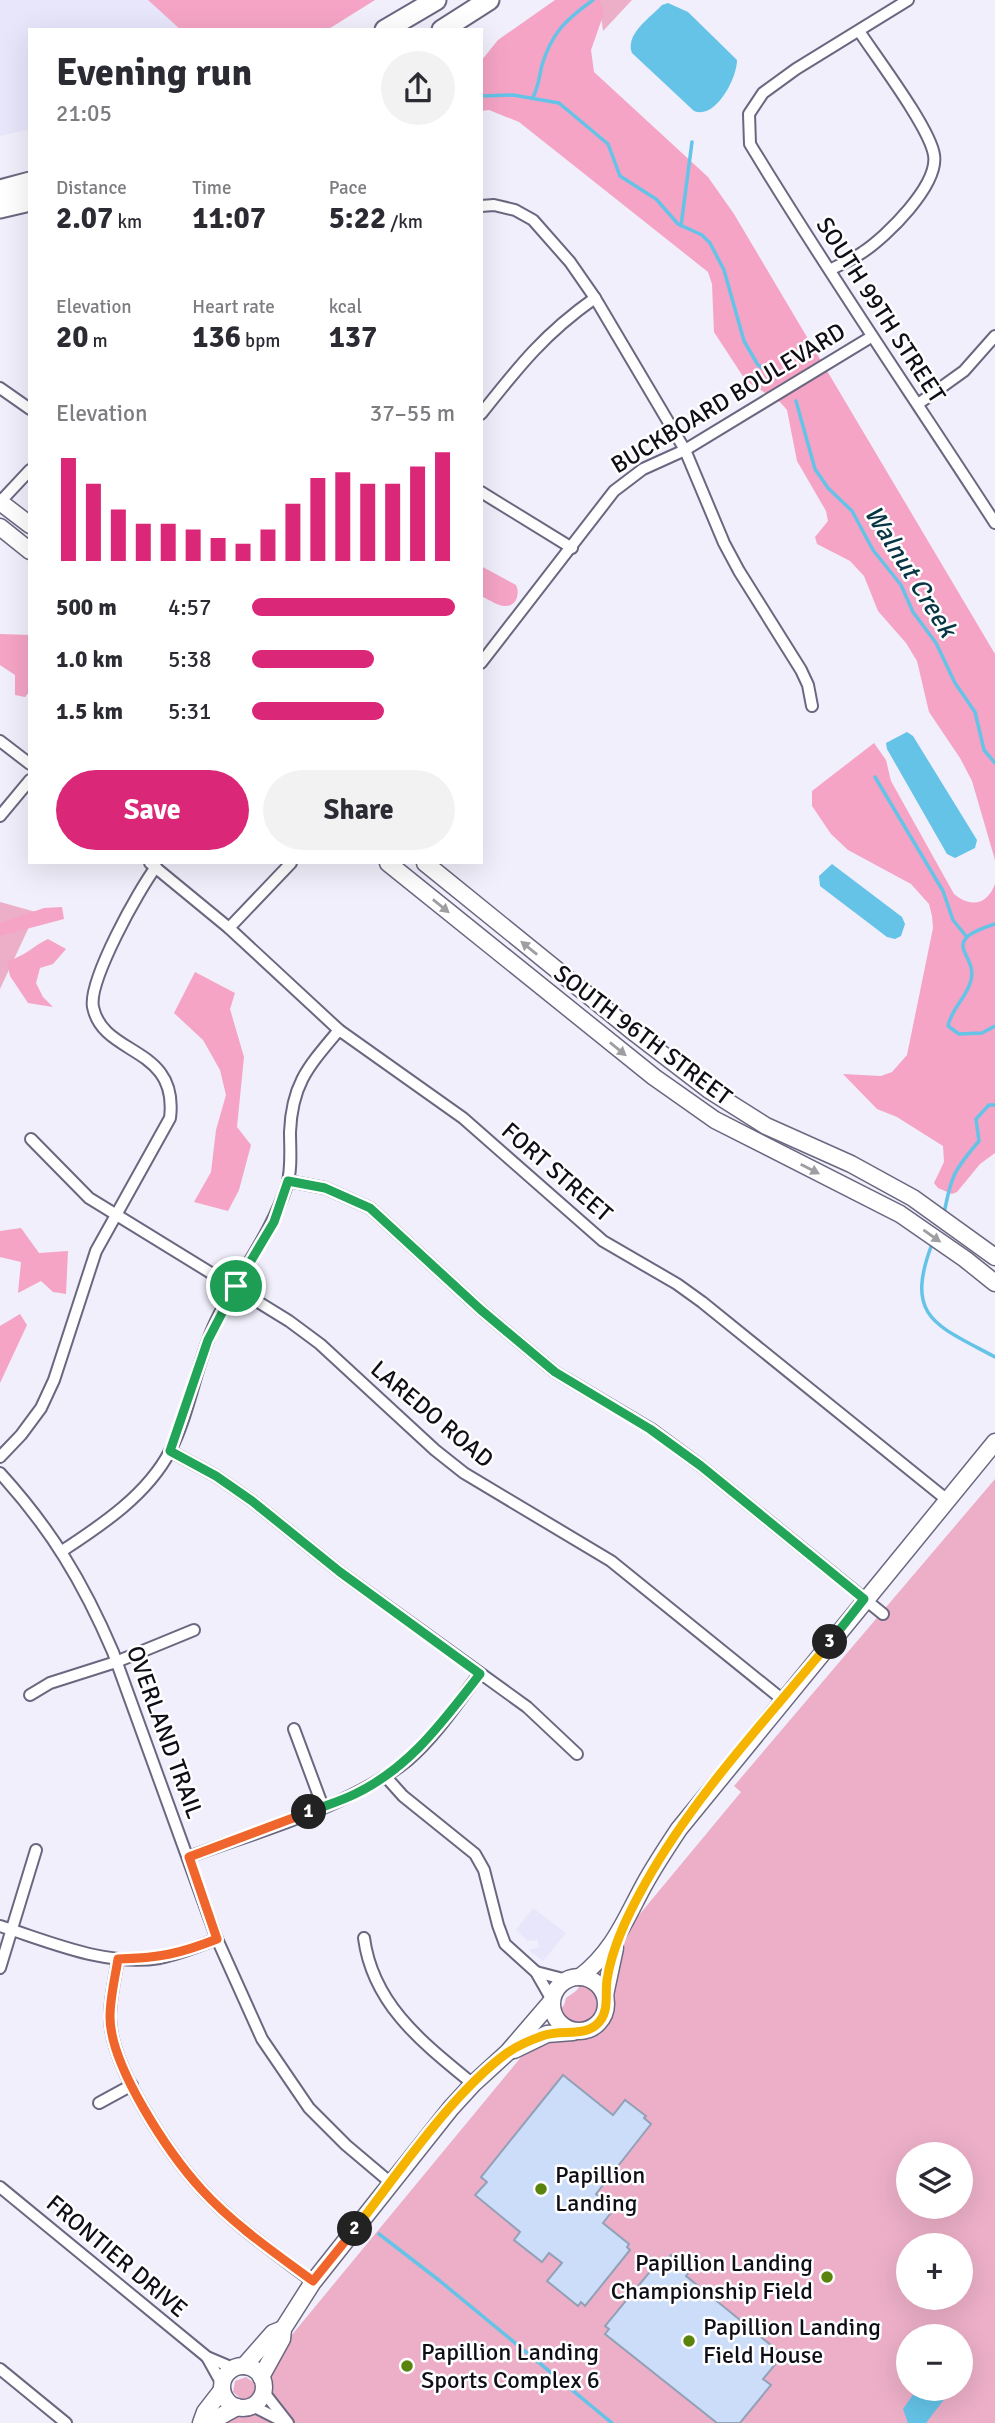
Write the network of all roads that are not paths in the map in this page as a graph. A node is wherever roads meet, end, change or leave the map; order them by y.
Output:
1 (436, 0) edge
2 (489, 0) edge
3 (908, 0) edge
4 (388, 28) edge
5 (445, 28) edge
6 (859, 31) junction
7 (28, 169) edge
8 (0, 176) edge
9 (28, 182) edge
10 (0, 190) edge
11 (28, 201) edge
12 (483, 206) edge
13 (0, 208) edge
14 (830, 270) junction
15 (595, 298) junction
16 (995, 336) edge
17 (871, 337) junction
18 (0, 388) edge
19 (918, 404) junction
20 (28, 408) edge
21 (483, 411) edge
22 (685, 450) junction
23 (28, 472) edge
24 (483, 493) edge
25 (0, 502) edge
26 (28, 523) edge
27 (995, 523) edge
28 (0, 527) edge
29 (572, 548) junction
30 (28, 549) edge
31 (483, 660) edge
32 (812, 706) dead end
33 (0, 741) edge
34 (28, 762) edge
35 (28, 782) edge
36 (0, 816) edge
37 (290, 864) edge
38 (389, 864) edge
39 (426, 864) edge
40 (153, 865) edge
41 (229, 928) junction
42 (339, 1030) junction
43 (31, 1139) dead end
44 (288, 1181) junction
45 (116, 1215) junction
46 (995, 1257) edge
47 (995, 1283) edge
48 (236, 1286) junction
49 (995, 1443) edge
50 (170, 1451) junction
51 (0, 1457) edge
52 (0, 1473) edge
53 (946, 1499) junction
54 (62, 1550) junction
55 (864, 1599) junction
56 (883, 1614) dead end
57 (194, 1630) dead end
58 (116, 1662) junction
59 (480, 1674) junction
60 (30, 1695) dead end
61 (783, 1700) junction
62 (294, 1729) dead end
63 (578, 1754) dead end
64 (386, 1777) junction
65 (323, 1807) junction
66 (36, 1850) dead end
67 (189, 1857) junction
68 (0, 1926) edge
69 (13, 1930) junction
70 (620, 1932) junction
71 (364, 1938) dead end
72 (217, 1939) junction
73 (118, 1959) junction
74 (0, 1968) edge
75 (536, 1972) junction
76 (573, 1978) junction
77 (605, 1995) junction
78 (552, 2001) junction
79 (573, 2032) junction
80 (508, 2052) junction
81 (132, 2084) junction
82 (473, 2084) junction
83 (99, 2103) dead end
84 (391, 2183) junction
85 (0, 2187) edge
86 (313, 2281) junction
87 (283, 2329) junction
88 (207, 2357) junction
89 (238, 2367) junction
90 (0, 2369) edge
91 (262, 2384) junction
92 (222, 2387) junction
93 (244, 2406) junction
94 (66, 2423) edge
95 (201, 2423) edge
96 (287, 2423) edge

1 - 4 highway
2 - 5 highway
3 - 6 street
6 - 14 street
6 - 14 street, SOUTH 99TH STREET
7 - 8 highway
9 - 10 highway
11 - 13 highway
12 - 15 street
14 - 17 street, SOUTH 99TH STREET
15 - 21 street
15 - 22 street
16 - 19 street
17 - 19 street, SOUTH 99TH STREET
17 - 22 street, BUCKBOARD BOULEVARD
18 - 20 street
19 - 27 street, SOUTH 99TH STREET
22 - 29 street, BUCKBOARD BOULEVARD
22 - 32 street
23 - 25 street
24 - 29 street
25 - 26 street
28 - 30 street
29 - 31 street, BUCKBOARD BOULEVARD
33 - 34 street
35 - 36 street
37 - 41 street
38 -> 47 street, SOUTH 96TH STREET
46 -> 39 street, SOUTH 96TH STREET
40 - 41 street, FORT STREET
40 - 45 street
41 - 42 street, FORT STREET
42 - 44 street
42 - 53 street, FORT STREET
43 - 45 street, LAREDO ROAD
44 - 48 street
44 - 55 street
45 - 48 street, LAREDO ROAD
45 - 51 street
48 - 50 street
48 - 61 street, LAREDO ROAD
49 - 53 street
50 - 54 street
50 - 59 street
52 - 54 street, OVERLAND TRAIL
53 - 55 street
54 - 58 street, OVERLAND TRAIL
55 - 56 street
55 - 61 street
57 - 58 street
58 - 60 street
58 - 67 street, OVERLAND TRAIL
59 - 63 street
59 - 64 street
61 - 70 street
62 - 65 street
64 - 65 street
64 - 75 street
65 - 67 street
66 - 69 street
67 - 72 street, OVERLAND TRAIL
68 - 69 street
69 - 73 street
69 - 74 street
70 - 76 street
70 - 77 street
71 - 82 street
72 - 73 street
72 - 84 street, OVERLAND TRAIL
73 - 81 street
75 - 76 street
75 - 78 street
76 - 77 street
76 - 78 street
77 - 79 street
78 - 79 street
78 - 80 street
79 - 80 street
80 - 82 street
81 - 83 street
81 - 86 street
82 - 84 street
84 - 86 street
85 - 88 street, FRONTIER DRIVE
86 - 87 street
87 - 89 street
87 - 91 street
88 - 89 street, FRONTIER DRIVE
88 - 92 street, FRONTIER DRIVE
89 - 91 street
89 - 92 street
90 - 94 street
91 - 93 street
91 - 96 street
92 - 93 street
92 - 95 street
93 - 95 street
93 - 96 street

